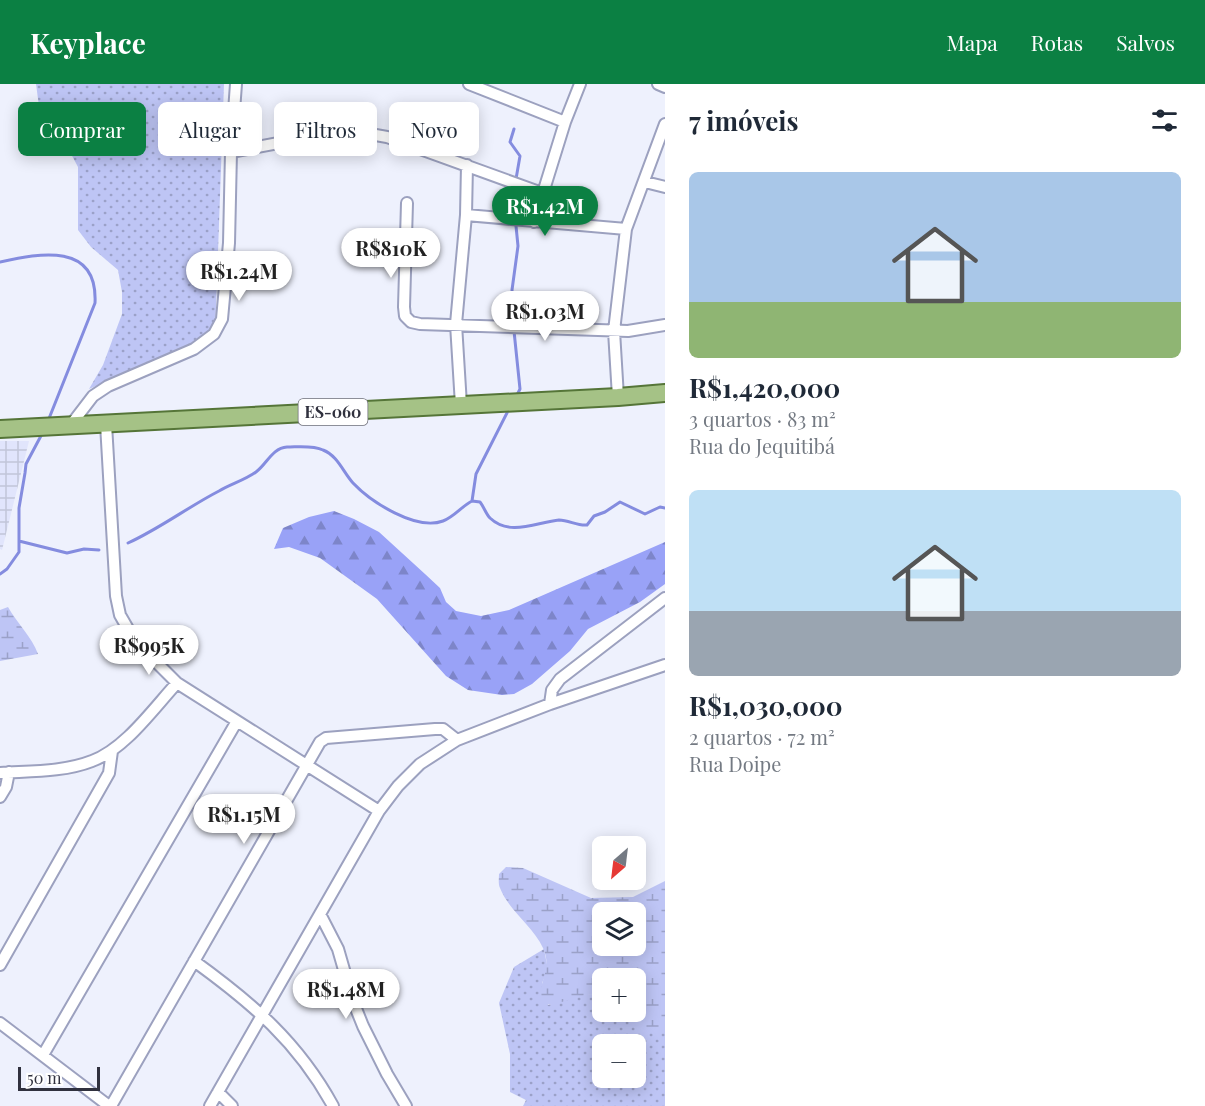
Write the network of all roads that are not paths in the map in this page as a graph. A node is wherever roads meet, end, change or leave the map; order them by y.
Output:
1 (236, 84) edge
2 (469, 84) edge
3 (580, 84) edge
4 (658, 84) edge
5 (665, 87) edge
6 (235, 102) edge
7 (565, 122) junction
8 (665, 124) edge
9 (262, 146) edge
10 (231, 156) edge
11 (467, 165) junction
12 (645, 182) junction
13 (665, 187) edge
14 (542, 193) junction
15 (407, 203) dead end
16 (466, 214) junction
17 (534, 222) junction
18 (626, 229) junction
19 (456, 324) junction
20 (665, 325) edge
21 (614, 331) junction
22 (665, 393) edge
23 (618, 397) junction
24 (461, 405) junction
25 (106, 424) junction
26 (70, 426) junction
27 (0, 429) edge
28 (665, 598) edge
29 (665, 665) edge
30 (177, 683) junction
31 (549, 704) junction
32 (237, 721) junction
33 (457, 740) junction
34 (112, 751) junction
35 (306, 765) junction
36 (4, 773) edge
37 (0, 797) edge
38 (379, 811) junction
39 (320, 914) junction
40 (194, 961) junction
41 (0, 965) edge
42 (263, 1014) junction
43 (0, 1023) edge
44 (43, 1055) junction
45 (218, 1092) junction
46 (110, 1106) edge
47 (210, 1106) edge
48 (232, 1106) edge
49 (333, 1106) edge
50 (406, 1106) edge

1 - 6 street
2 - 7 street
3 - 7 street
4 - 5 street
7 - 14 street
8 - 12 street
9 - 11 street
10 - 26 street
11 - 14 street
11 - 16 street
12 - 13 street
12 - 18 street
14 - 17 street
15 - 19 street
16 - 17 street
16 - 19 street
17 - 18 street
18 - 21 street
19 - 21 street
19 - 24 street
20 - 21 street
21 - 23 street
22 - 23 main road, ES-060
23 - 24 main road, ES-060
24 - 25 main road, ES-060
25 - 26 main road, ES-060
25 - 30 street
26 - 27 main road, ES-060
28 - 31 street
29 - 31 street
30 - 32 street
30 - 34 street
31 - 33 street
32 - 35 street
32 - 44 street
33 - 35 street
33 - 38 street
34 - 36 street
34 - 41 street
35 - 38 street
35 - 40 street
36 - 37 street
38 - 39 street
39 - 42 street
39 - 50 street
40 - 42 street
40 - 46 street
42 - 45 street
42 - 49 street
43 - 44 street
44 - 46 street
45 - 47 street
45 - 48 street

